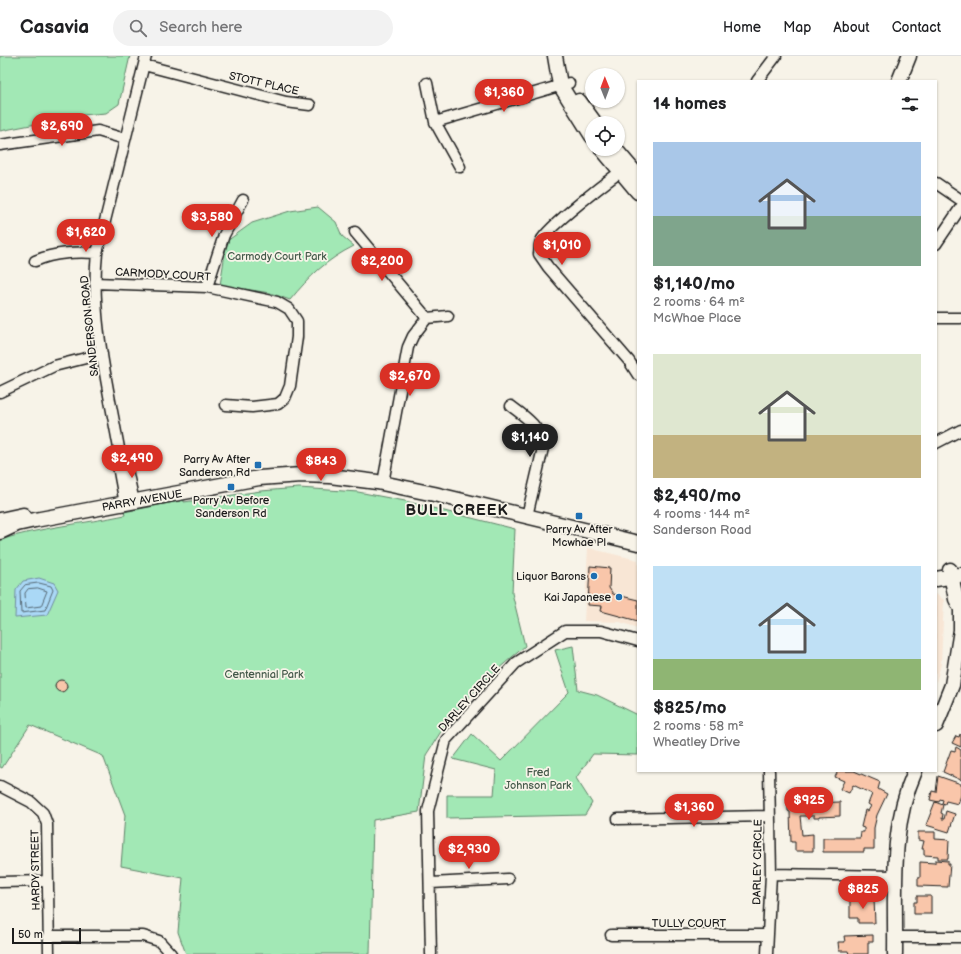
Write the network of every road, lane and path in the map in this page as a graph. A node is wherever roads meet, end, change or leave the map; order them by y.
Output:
1 (555, 56) edge
2 (562, 56) edge
3 (776, 56) edge
4 (909, 56) edge
5 (145, 60) edge
6 (758, 80) edge
7 (899, 80) edge
8 (427, 83) dead end
9 (565, 84) junction
10 (310, 105) dead end
11 (590, 116) edge
12 (435, 122) junction
13 (585, 123) edge
14 (125, 139) junction
15 (0, 145) edge
16 (610, 156) edge
17 (619, 156) edge
18 (460, 167) dead end
19 (629, 172) edge
20 (937, 184) edge
21 (637, 190) edge
22 (243, 200) dead end
23 (961, 200) edge
24 (961, 207) edge
25 (355, 232) dead end
26 (937, 243) edge
27 (97, 253) junction
28 (35, 260) dead end
29 (95, 283) junction
30 (207, 287) junction
31 (448, 316) dead end
32 (427, 318) junction
33 (937, 318) edge
34 (961, 318) edge
35 (102, 354) junction
36 (637, 373) edge
37 (0, 392) edge
38 (226, 404) dead end
39 (511, 406) dead end
40 (961, 430) edge
41 (937, 442) edge
42 (383, 479) junction
43 (129, 499) junction
44 (528, 513) junction
45 (0, 520) edge
46 (0, 532) edge
47 (637, 536) edge
48 (637, 543) edge
49 (937, 572) edge
50 (957, 572) edge
51 (937, 579) edge
52 (961, 609) edge
53 (637, 641) edge
54 (937, 722) edge
55 (770, 772) edge
56 (915, 772) edge
57 (0, 786) edge
58 (770, 816) junction
59 (618, 819) dead end
60 (771, 874) junction
61 (894, 876) junction
62 (508, 879) dead end
63 (48, 881) junction
64 (0, 882) edge
65 (431, 883) junction
66 (611, 935) dead end
67 (767, 935) junction
68 (48, 936) junction
69 (895, 937) junction
70 (961, 937) edge
71 (49, 954) edge
72 (171, 954) edge
73 (431, 954) edge
74 (767, 954) edge
75 (895, 954) edge

1 - 9 main road
2 - 9 main road
3 - 6 street
4 - 7 main road
5 - 10 street, STOTT PLACE
5 - 14 street, SANDERSON ROAD
8 - 12 street
9 - 11 main road
9 - 12 street
9 - 13 main road
12 - 18 street
14 - 15 street
14 - 27 street, SANDERSON ROAD
16 - 19 main road
17 - 19 main road
19 - 21 main road
19 - 36 street
20 - 23 street
22 - 30 street
24 - 26 street
25 - 32 street
27 - 28 street
27 - 29 street, SANDERSON ROAD
29 - 30 street, CARMODY COURT
29 - 35 street, SANDERSON ROAD
30 - 38 street, CARMODY COURT
31 - 32 street
32 - 42 street
33 - 34 street
35 - 37 street
35 - 43 street, SANDERSON ROAD
39 - 44 street
40 - 41 street
42 - 43 main road, PARRY AVENUE
42 - 44 main road, PARRY AVENUE
43 - 45 main road, PARRY AVENUE
43 - 46 main road, PARRY AVENUE
44 - 47 main road, PARRY AVENUE
44 - 48 main road, PARRY AVENUE
49 - 50 main road
50 - 51 main road
50 - 52 main road
52 - 54 main road
53 - 65 street, DARLEY CIRCLE
55 - 58 street, DARLEY CIRCLE
56 - 61 main road
57 - 63 street, HARDY STREET
58 - 59 street
58 - 60 street, DARLEY CIRCLE
60 - 61 street
60 - 67 street, DARLEY CIRCLE
61 - 69 main road
62 - 65 street
63 - 64 street
63 - 68 street, HARDY STREET
65 - 73 street, DARLEY CIRCLE
66 - 67 street, TULLY COURT
67 - 74 street, DARLEY CIRCLE
68 - 71 street, HARDY STREET
68 - 72 street
69 - 70 street
69 - 75 main road

